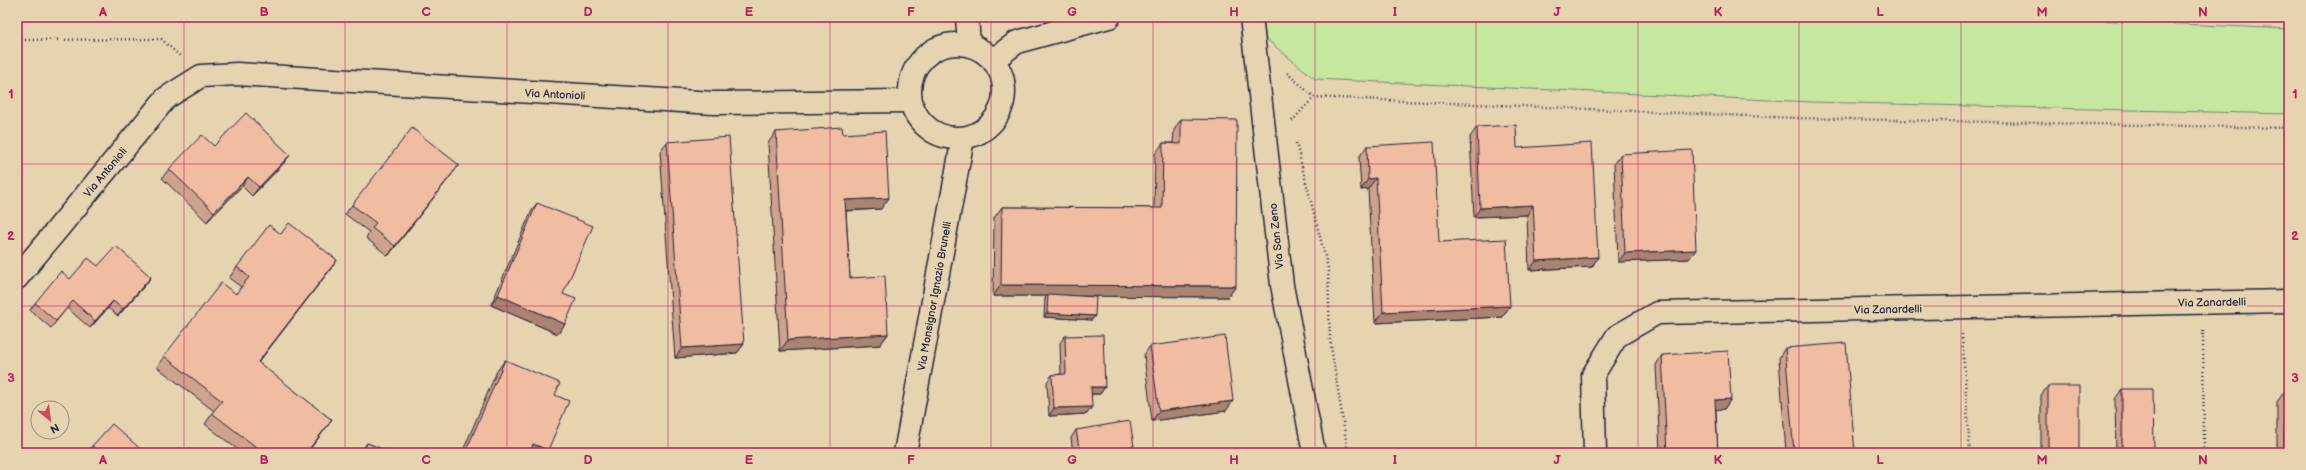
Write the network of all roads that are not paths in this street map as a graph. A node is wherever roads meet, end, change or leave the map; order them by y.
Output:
1 (967, 17) edge
2 (1108, 17) edge
3 (1251, 17) edge
4 (969, 44) junction
5 (993, 60) junction
6 (910, 101) junction
7 (963, 138) junction
8 (17, 278) edge
9 (2289, 301) edge
10 (906, 453) edge
11 (1314, 453) edge
12 (1595, 453) edge

1 - 4 street
2 - 5 street
3 - 11 street, Via San Zeno
4 - 5 street
4 - 6 street
5 - 7 street
6 - 7 street
6 - 8 street, Via Antonioli
7 - 10 street, Via Monsignor Ignazio Brunelli
9 - 12 street, Via Zanardelli

